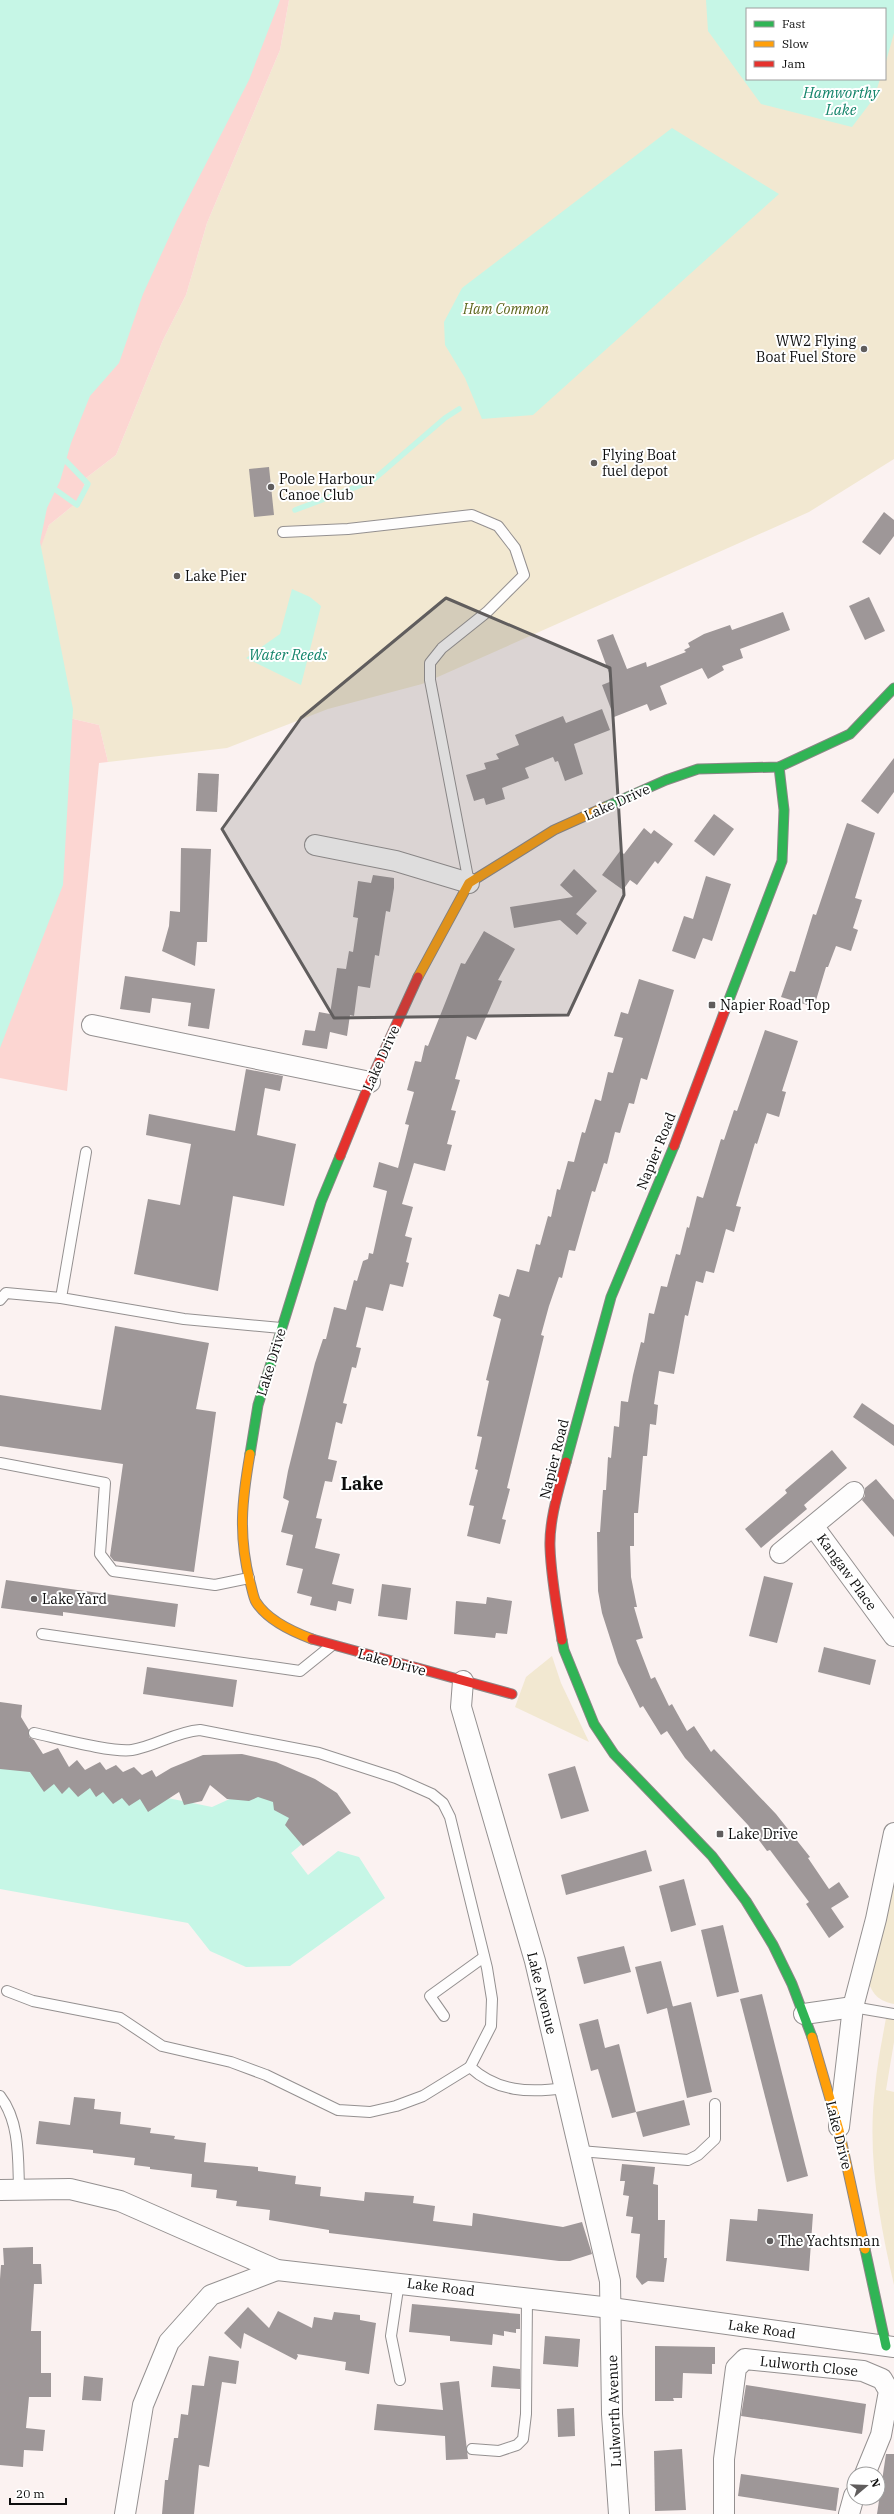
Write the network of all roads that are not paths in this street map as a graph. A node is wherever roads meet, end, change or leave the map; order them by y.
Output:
1 (284, 532) dead end
2 (894, 688) edge
3 (779, 767) junction
4 (315, 845) dead end
5 (469, 883) junction
6 (92, 1025) dead end
7 (370, 1082) junction
8 (86, 1152) dead end
9 (61, 1298) junction
10 (0, 1300) edge
11 (281, 1328) junction
12 (0, 1463) edge
13 (854, 1492) dead end
14 (814, 1527) junction
15 (780, 1554) dead end
16 (249, 1578) junction
17 (42, 1634) dead end
18 (894, 1636) edge
19 (331, 1646) junction
20 (463, 1681) junction
21 (577, 1686) joint
22 (512, 1694) dead end
23 (34, 1733) dead end
24 (894, 1832) edge
25 (891, 1864) edge
26 (484, 1957) junction
27 (7, 1991) dead end
28 (853, 2007) junction
29 (804, 2014) junction
30 (894, 2014) edge
31 (444, 2016) dead end
32 (470, 2067) junction
33 (565, 2088) junction
34 (0, 2096) edge
35 (715, 2104) dead end
36 (839, 2130) junction
37 (580, 2151) junction
38 (9, 2189) edge
39 (277, 2270) junction
40 (399, 2282) junction
41 (528, 2298) junction
42 (611, 2308) junction
43 (890, 2347) edge
44 (400, 2380) dead end
45 (888, 2380) edge
46 (472, 2450) dead end
47 (868, 2466) edge
48 (125, 2514) edge
49 (619, 2514) edge
50 (724, 2514) edge

1 - 5 lane
2 - 3 street
3 - 5 street, Lake Drive
3 - 21 street, Napier Road
4 - 5 street
5 - 7 street, Lake Drive
6 - 7 street
7 - 11 street, Lake Drive
8 - 9 lane
9 - 10 lane
9 - 11 lane
11 - 16 street, Lake Drive
12 - 16 lane
13 - 14 street, Kangaw Place
14 - 15 street, Kangaw Place
14 - 18 street, Kangaw Place
16 - 19 street, Lake Drive
17 - 19 lane
19 - 20 street, Lake Drive
20 - 22 street, Lake Drive
20 - 33 street, Lake Avenue
21 - 29 street, Lake Drive
23 - 26 lane
24 - 25 street
25 - 28 street
26 - 31 lane
26 - 32 lane
27 - 32 lane
28 - 29 street
28 - 30 lane
28 - 36 street
29 - 36 street, Lake Drive
32 - 33 lane
33 - 37 street, Lake Avenue
34 - 38 lane
35 - 37 lane
36 - 43 street, Lake Drive
37 - 42 street, Lake Avenue
38 - 39 street, Lake Road
39 - 40 street, Lake Road
39 - 48 street
40 - 41 street, Lake Road
40 - 44 lane
41 - 42 street, Lake Road
41 - 46 lane
42 - 43 street, Lake Road
42 - 49 street, Lulworth Avenue
45 - 47 street, Lulworth Close
45 - 50 street, Lulworth Close

